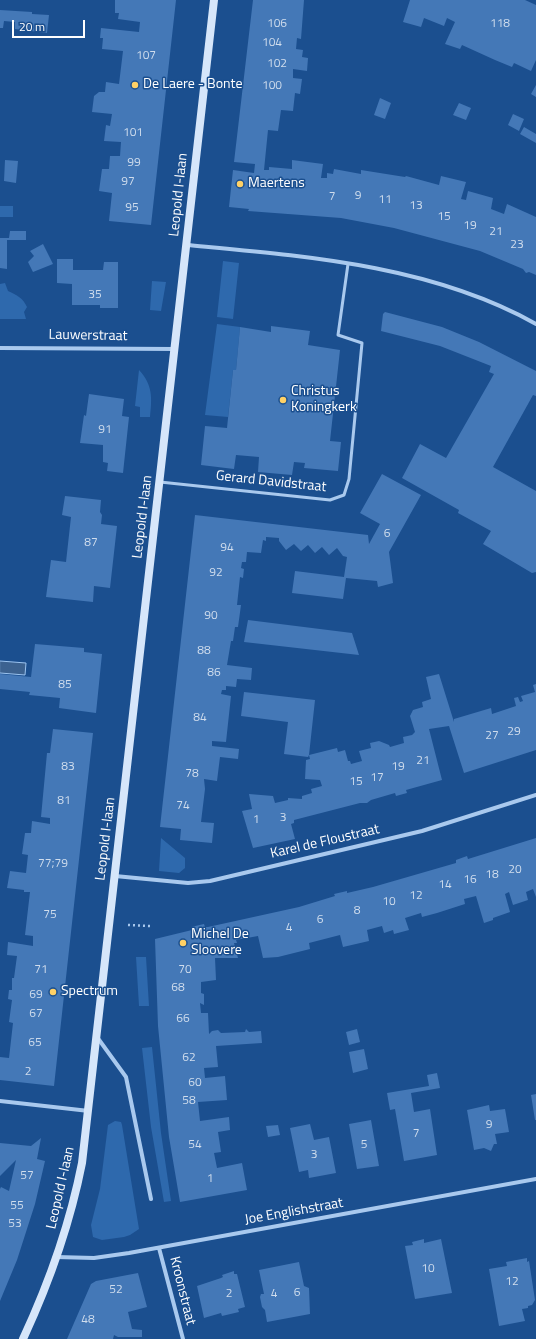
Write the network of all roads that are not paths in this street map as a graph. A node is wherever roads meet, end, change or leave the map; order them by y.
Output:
1 (214, 0) edge
2 (187, 245) junction
3 (348, 264) junction
4 (536, 324) edge
5 (0, 348) edge
6 (175, 349) junction
7 (160, 482) junction
8 (536, 795) edge
9 (115, 876) junction
10 (97, 1037) junction
11 (0, 1101) edge
12 (89, 1111) junction
13 (536, 1179) edge
14 (151, 1199) dead end
15 (159, 1248) junction
16 (56, 1257) junction
17 (23, 1339) edge
18 (183, 1339) edge

1 - 2 street, Leopold I-laan
2 - 3 street
2 - 6 street, Leopold I-laan
3 - 4 street
3 - 7 lane, Gerard Davidstraat
5 - 6 street, Lauwerstraat
6 - 7 street, Leopold I-laan
7 - 9 street, Leopold I-laan
8 - 9 street, Karel de Floustraat
9 - 10 street, Leopold I-laan
10 - 12 street, Leopold I-laan
10 - 14 street
11 - 12 street
12 - 16 street, Leopold I-laan
13 - 15 street, Joe Englishstraat
15 - 16 street, Joe Englishstraat
15 - 18 street, Kroonstraat
16 - 17 street, Leopold I-laan

